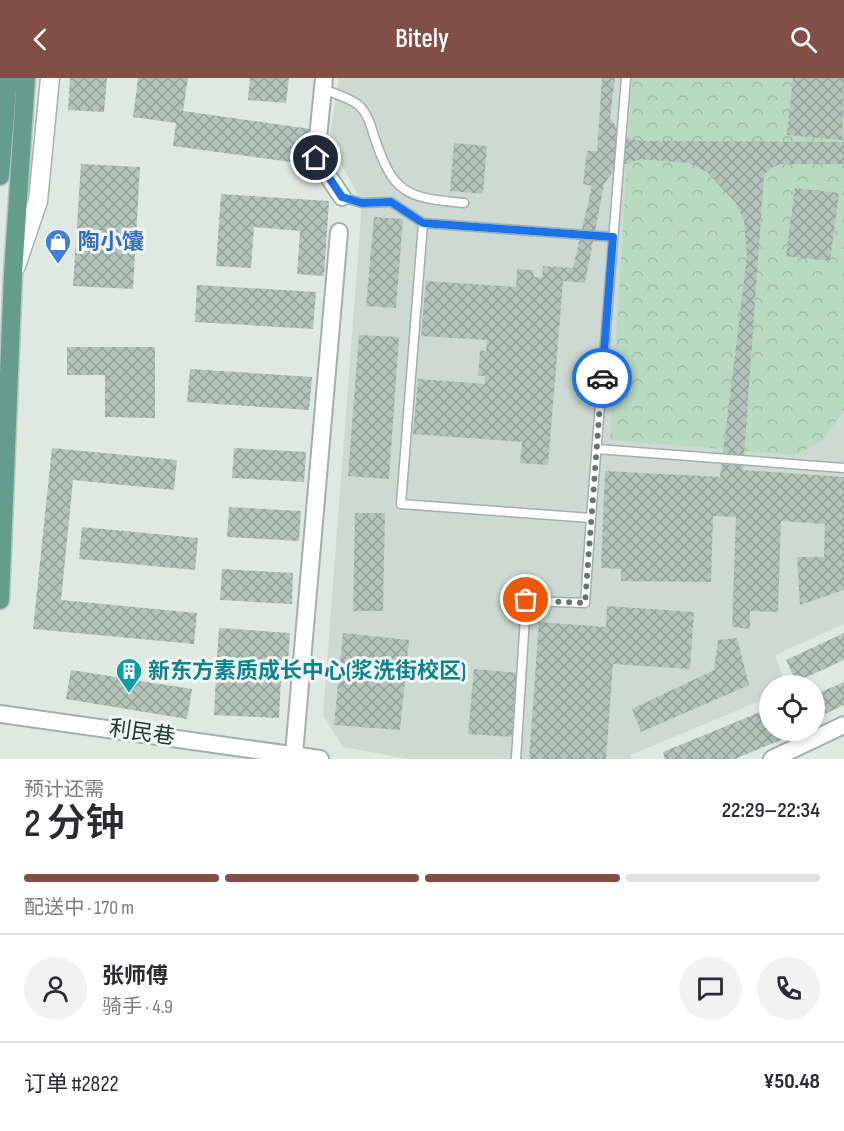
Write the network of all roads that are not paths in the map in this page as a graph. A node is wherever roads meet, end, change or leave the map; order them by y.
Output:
1 (8, 78) edge
2 (26, 78) edge
3 (50, 78) edge
4 (626, 78) edge
5 (323, 83) edge
6 (11, 151) junction
7 (0, 176) edge
8 (342, 197) joint
9 (464, 203) dead end
10 (423, 223) junction
11 (339, 232) dead end
12 (613, 237) junction
13 (14, 274) junction
14 (597, 449) junction
15 (844, 468) edge
16 (591, 518) junction
17 (0, 600) edge
18 (0, 714) edge
19 (844, 724) edge
20 (294, 754) junction
21 (320, 759) edge
22 (516, 759) edge
23 (772, 759) edge

1 - 6 main road
2 - 6 main road
3 - 13 main road
4 - 12 lane
5 - 8 street
5 - 9 lane
6 - 7 main road
6 - 13 main road
8 - 10 lane
10 - 12 lane
10 - 16 lane
11 - 20 street
12 - 14 lane
13 - 17 main road
14 - 15 lane
14 - 16 lane
16 - 22 lane
18 - 20 street, 利民巷
19 - 23 street
20 - 21 street, 利民巷

